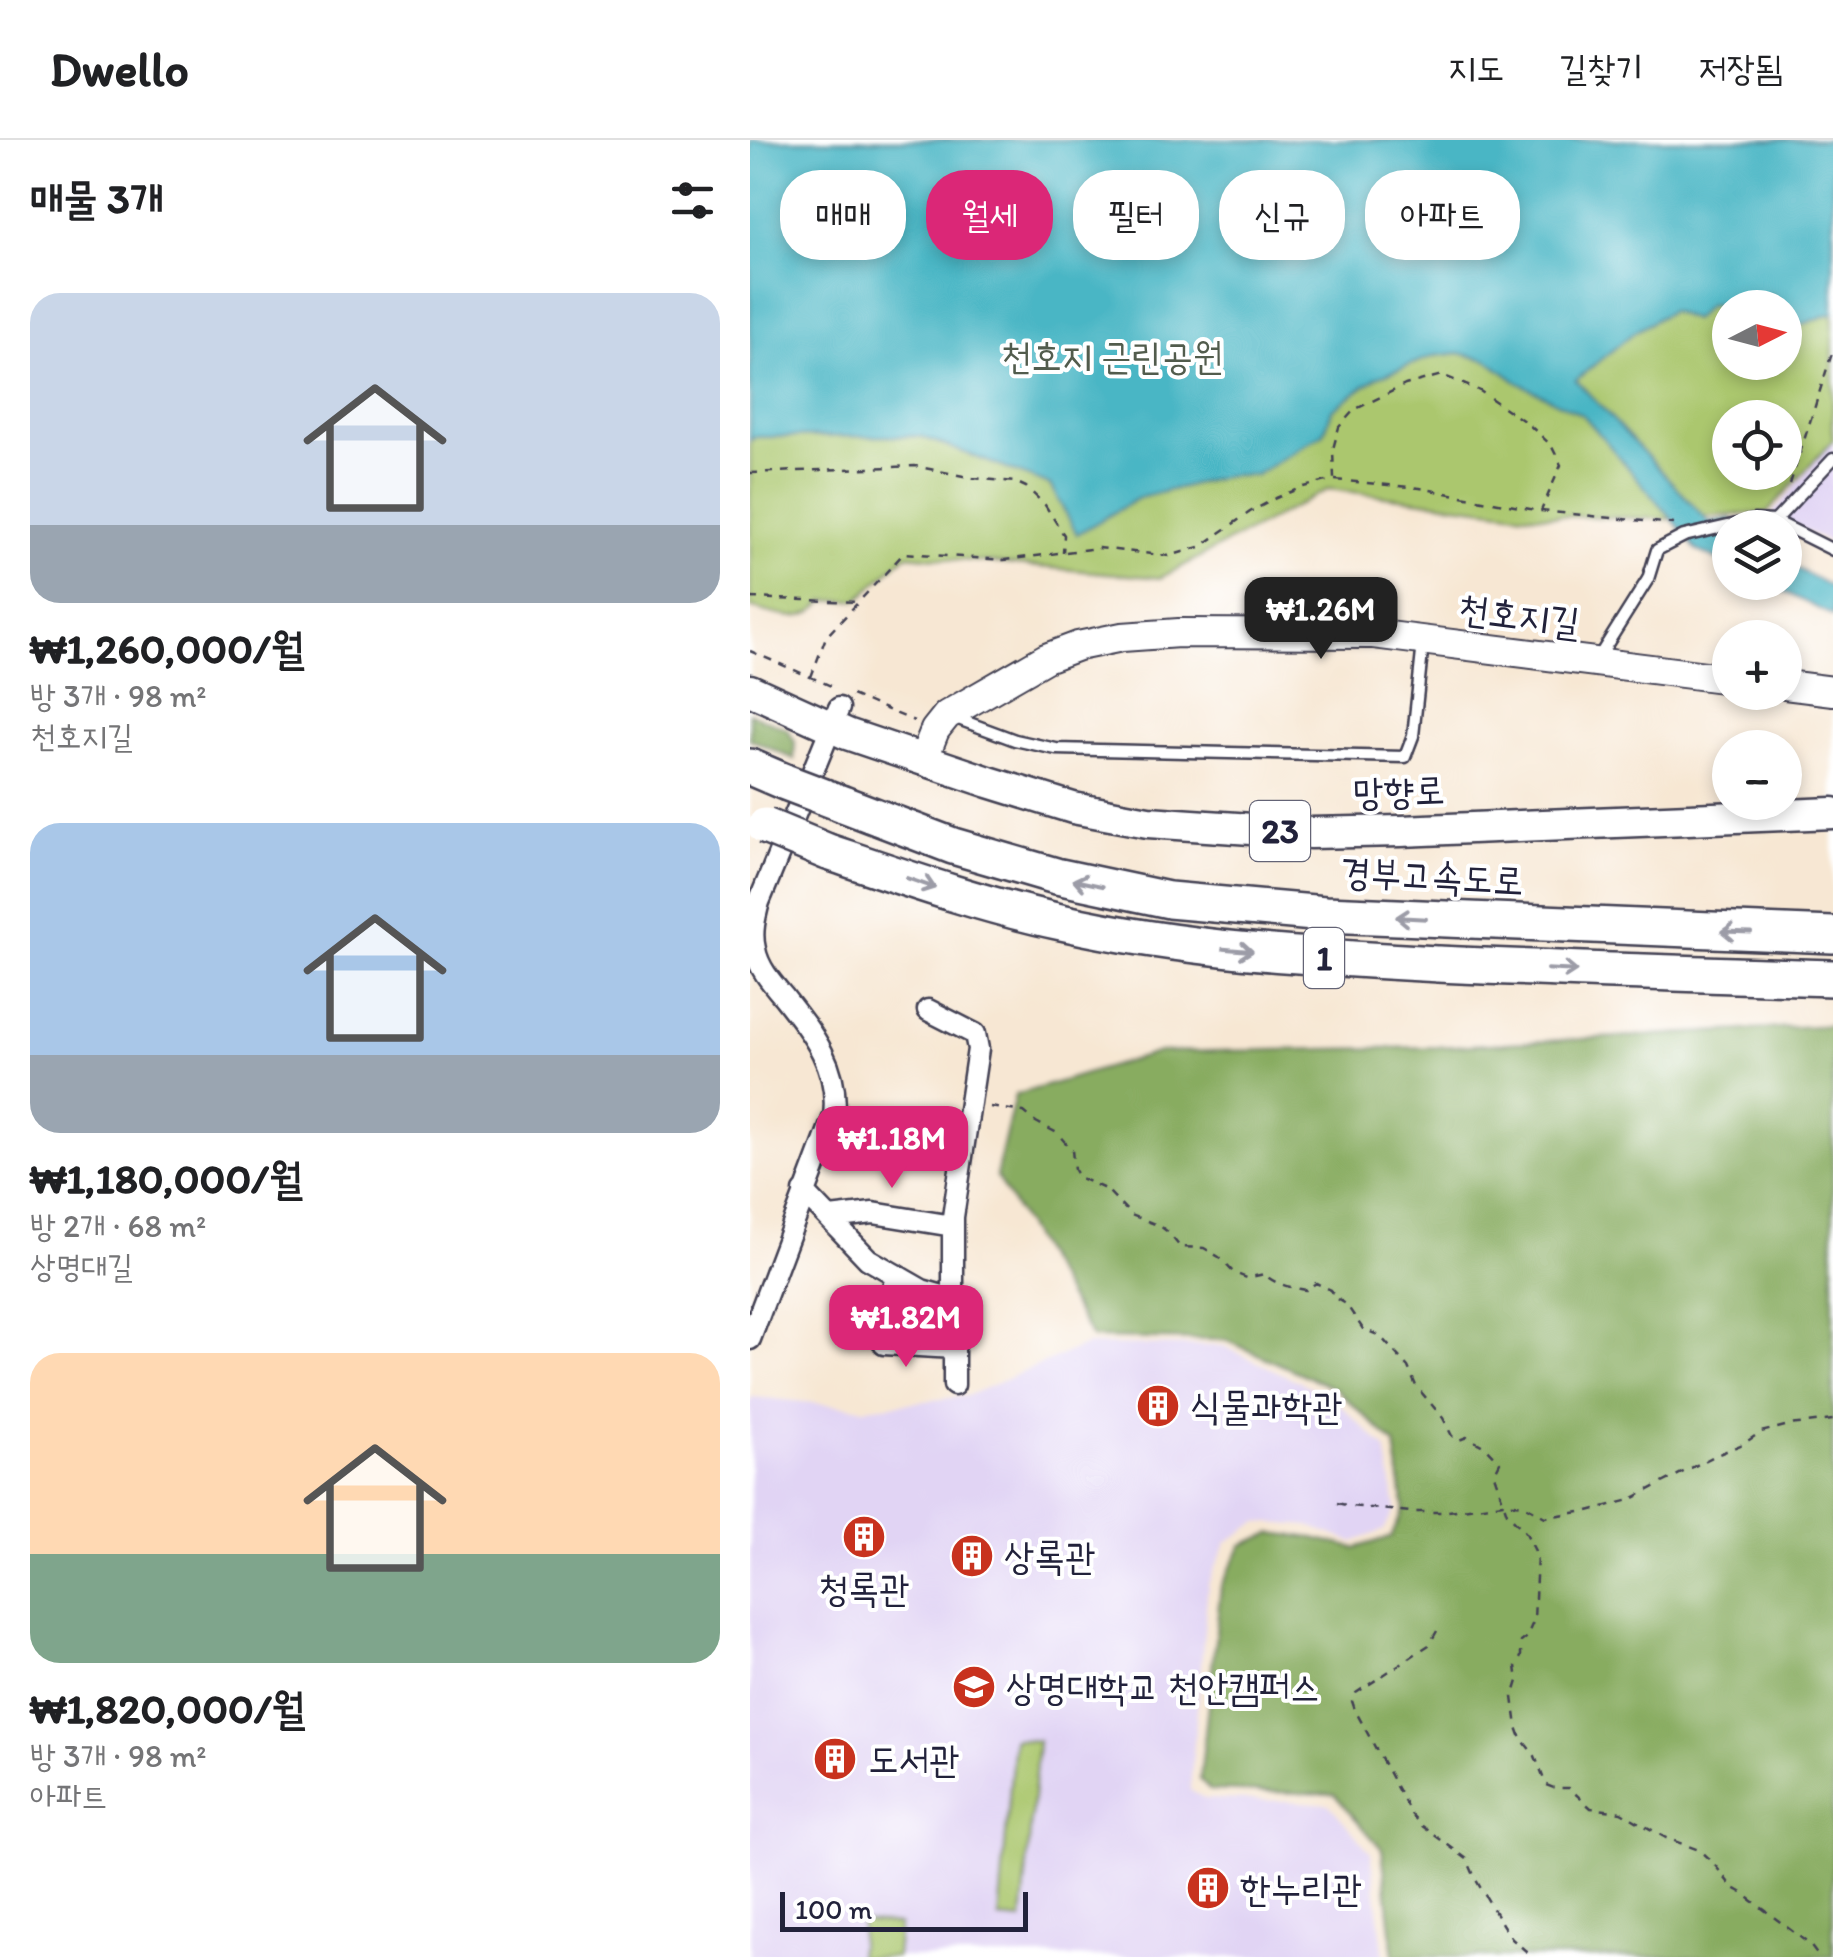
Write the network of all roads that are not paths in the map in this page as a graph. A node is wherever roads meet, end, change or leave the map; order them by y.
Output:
1 (1833, 460) edge
2 (1786, 510) edge
3 (1712, 530) edge
4 (1802, 534) edge
5 (1833, 550) edge
6 (1424, 641) junction
7 (1595, 662) junction
8 (750, 669) edge
9 (1712, 676) edge
10 (1802, 687) edge
11 (750, 690) edge
12 (1833, 691) edge
13 (947, 716) junction
14 (835, 718) junction
15 (927, 751) junction
16 (750, 767) edge
17 (1833, 794) edge
18 (1802, 795) edge
19 (1712, 799) edge
20 (1833, 813) edge
21 (758, 823) edge
22 (754, 905) edge
23 (1833, 935) edge
24 (1833, 978) edge
25 (928, 1010) dead end
26 (804, 1192) junction
27 (830, 1218) junction
28 (953, 1226) junction
29 (896, 1275) junction
30 (953, 1299) junction
31 (750, 1339) edge
32 (954, 1348) junction
33 (954, 1385) dead end

1 - 2 lane
3 - 7 lane
4 - 5 lane
6 - 7 street, 천호지길
6 - 13 street, 천호지길
6 - 13 lane
7 - 9 street, 천호지길
8 - 14 main road, 망향로 / 23
10 - 12 street
11 - 14 main road, 망향로 / 23
13 - 15 street, 천호지길
14 - 15 main road, 망향로 / 23
14 - 22 street
15 - 19 main road, 망향로 / 23
15 - 20 main road, 망향로 / 23
23 -> 16 highway, 경부고속도로 / 1, bridge
17 - 18 main road
21 -> 24 highway, 1, bridge
22 - 26 street
25 - 28 street
26 - 27 street
26 - 31 street
27 - 28 street
27 - 29 street
28 - 30 street
29 - 30 street
29 - 32 street
30 - 32 street
32 - 33 street

